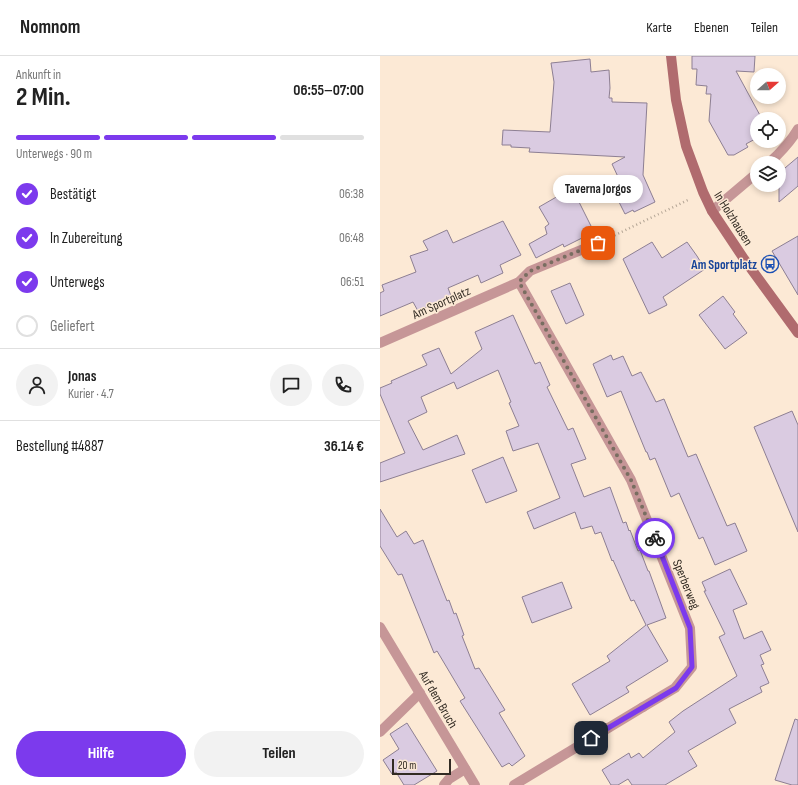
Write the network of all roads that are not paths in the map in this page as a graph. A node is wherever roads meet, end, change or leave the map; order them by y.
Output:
1 (671, 56) edge
2 (798, 129) edge
3 (777, 156) edge
4 (750, 179) edge
5 (712, 211) junction
6 (598, 243) road end
7 (519, 282) junction
8 (798, 333) edge
9 (380, 343) edge
10 (380, 627) edge
11 (420, 693) junction
12 (380, 732) edge
13 (465, 769) junction
14 (444, 785) edge
15 (475, 785) edge
16 (514, 785) edge

1 - 5 street, In Holzhausen
2 - 3 street
4 - 5 street
5 - 8 street, In Holzhausen
6 - 7 street, Am Sportplatz
7 - 9 street, Am Sportplatz
7 - 16 street, Sperberweg
10 - 11 street, Auf dem Bruch
11 - 12 street
11 - 13 street, Auf dem Bruch
13 - 14 street
13 - 15 street, Auf dem Bruch

